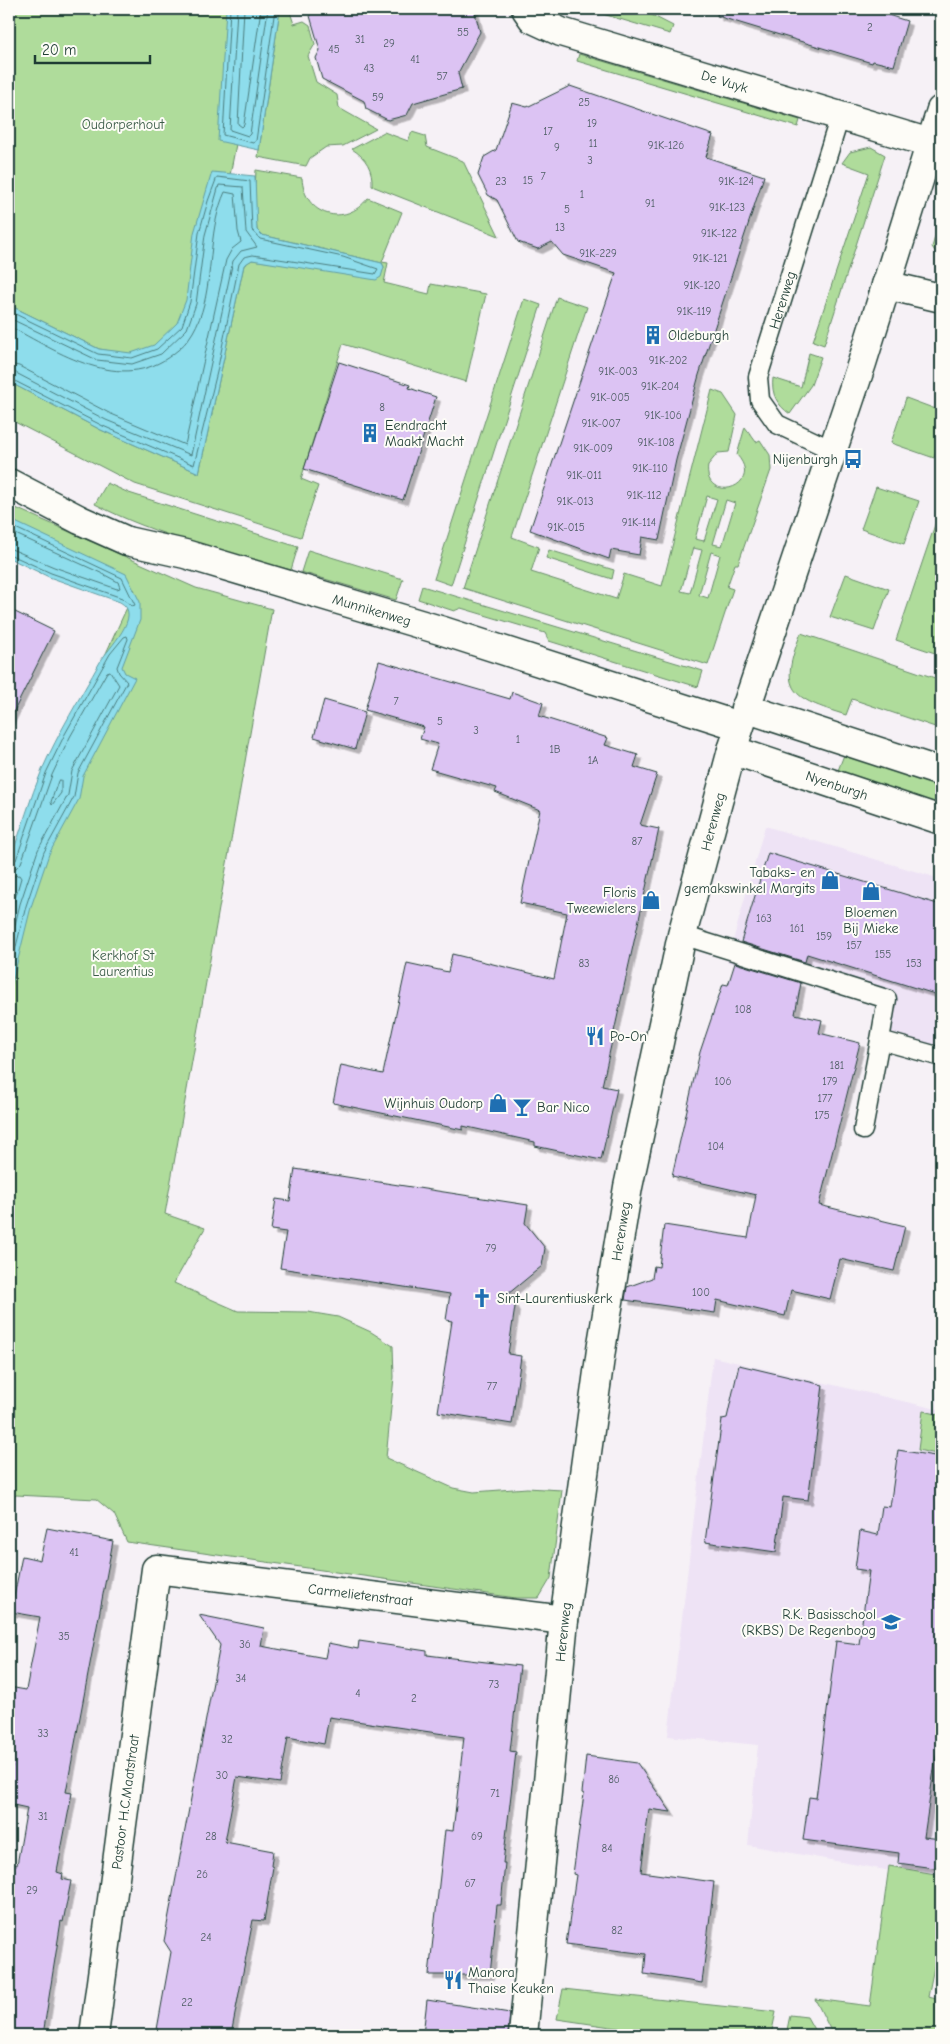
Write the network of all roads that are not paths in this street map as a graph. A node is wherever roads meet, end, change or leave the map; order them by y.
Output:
1 (526, 9) edge
2 (941, 110) edge
3 (840, 116) junction
4 (930, 143) junction
5 (886, 285) junction
6 (941, 298) edge
7 (832, 450) junction
8 (9, 483) edge
9 (739, 728) junction
10 (941, 772) edge
11 (941, 820) edge
12 (682, 935) junction
13 (880, 1040) junction
14 (941, 1057) edge
15 (863, 1130) dead end
16 (156, 1569) joint
17 (564, 1620) junction
18 (94, 2035) edge
19 (523, 2035) edge

1 - 3 street, De Vuyk
2 - 4 street, Herenweg
3 - 4 street, De Vuyk
3 - 7 lane, Herenweg
4 - 5 street, Herenweg
5 - 6 street
5 - 7 street, Herenweg
7 - 9 street, Herenweg
8 - 9 street, Munnikenweg
9 - 10 street
9 - 11 street, Nyenburgh
9 - 12 street, Herenweg
12 - 13 lane
12 - 17 street, Herenweg
13 - 14 lane
13 - 15 lane
16 - 17 street, Carmelietenstraat
16 - 18 street, Pastoor H.C.Maatstraat
17 - 19 street, Herenweg

